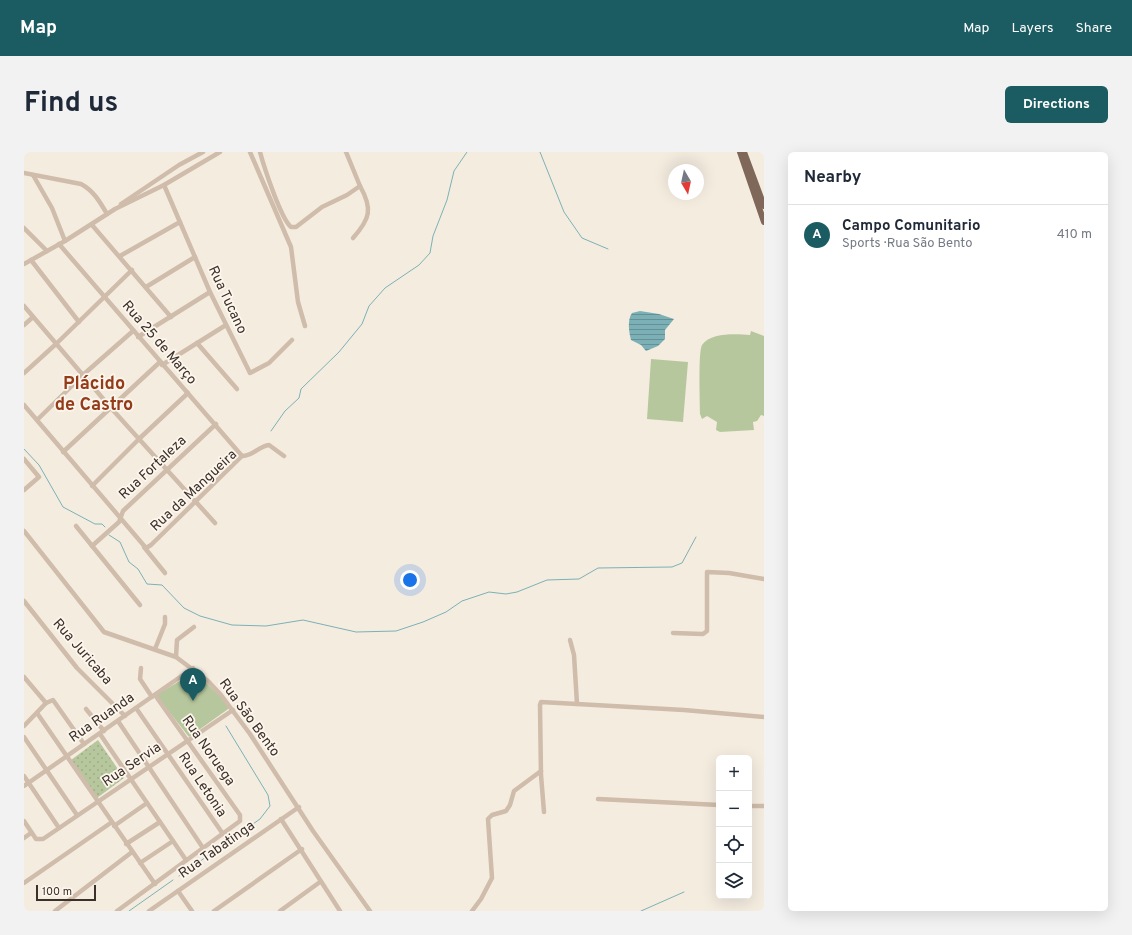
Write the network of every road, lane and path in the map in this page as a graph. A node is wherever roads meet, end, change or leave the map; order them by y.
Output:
1 (203, 152) edge
2 (220, 152) edge
3 (250, 152) edge
4 (260, 152) edge
5 (346, 152) edge
6 (740, 152) edge
7 (744, 152) edge
8 (186, 162) junction
9 (179, 165) junction
10 (190, 170) junction
11 (24, 174) edge
12 (184, 174) junction
13 (33, 175) junction
14 (164, 185) junction
15 (360, 186) junction
16 (764, 206) edge
17 (115, 209) junction
18 (107, 214) junction
19 (180, 222) junction
20 (764, 222) edge
21 (92, 224) junction
22 (24, 228) edge
23 (353, 238) dead end
24 (65, 241) junction
25 (59, 244) junction
26 (47, 251) junction
27 (120, 256) junction
28 (195, 257) junction
29 (31, 260) junction
30 (24, 264) edge
31 (132, 270) junction
32 (146, 287) junction
33 (210, 292) junction
34 (104, 297) junction
35 (24, 306) edge
36 (33, 317) junction
37 (171, 317) junction
38 (79, 322) junction
39 (24, 325) edge
40 (226, 325) junction
41 (305, 326) dead end
42 (133, 331) junction
43 (138, 337) junction
44 (292, 340) dead end
45 (197, 343) junction
46 (56, 344) junction
47 (161, 363) junction
48 (24, 373) edge
49 (84, 374) junction
50 (236, 389) dead end
51 (188, 394) junction
52 (24, 405) edge
53 (111, 408) junction
54 (37, 420) junction
55 (216, 424) junction
56 (140, 438) junction
57 (63, 452) junction
58 (242, 456) junction
59 (284, 456) dead end
60 (24, 459) edge
61 (168, 471) junction
62 (92, 486) junction
63 (24, 490) edge
64 (196, 503) junction
65 (120, 517) junction
66 (215, 523) dead end
67 (76, 526) dead end
68 (24, 531) edge
69 (92, 546) junction
70 (144, 547) junction
71 (165, 573) dead end
72 (764, 579) edge
73 (24, 601) edge
74 (140, 605) dead end
75 (165, 617) dead end
76 (194, 627) dead end
77 (673, 633) dead end
78 (570, 640) dead end
79 (155, 649) junction
80 (176, 657) junction
81 (141, 668) dead end
82 (193, 668) junction
83 (24, 677) edge
84 (153, 696) junction
85 (46, 703) junction
86 (577, 704) junction
87 (136, 708) junction
88 (86, 709) dead end
89 (233, 710) junction
90 (36, 713) junction
91 (125, 716) junction
92 (764, 717) edge
93 (118, 721) junction
94 (24, 724) edge
95 (102, 732) junction
96 (24, 737) edge
97 (188, 741) junction
98 (84, 744) junction
99 (168, 754) junction
100 (66, 756) junction
101 (148, 768) junction
102 (47, 770) junction
103 (541, 771) junction
104 (24, 776) edge
105 (131, 779) junction
106 (29, 783) junction
107 (24, 786) edge
108 (598, 799) dead end
109 (97, 802) junction
110 (147, 803) junction
111 (716, 805) edge
112 (752, 806) edge
113 (764, 806) edge
114 (299, 807) junction
115 (544, 812) dead end
116 (77, 815) junction
117 (281, 818) junction
118 (24, 821) edge
119 (160, 822) junction
120 (113, 824) junction
121 (59, 828) junction
122 (31, 833) junction
123 (223, 834) junction
124 (24, 838) edge
125 (173, 841) junction
126 (126, 844) junction
127 (203, 848) junction
128 (302, 849) junction
129 (132, 852) junction
130 (186, 860) junction
131 (140, 863) junction
132 (320, 882) junction
133 (24, 883) edge
134 (155, 884) junction
135 (178, 891) junction
136 (55, 911) edge
137 (117, 911) edge
138 (149, 911) edge
139 (192, 911) edge
140 (214, 911) edge
141 (280, 911) edge
142 (340, 911) edge
143 (370, 911) edge
144 (472, 911) edge

1 - 8 street
2 - 10 street
3 - 41 street
4 - 15 street
5 - 15 street
6 - 20 main road
7 - 16 main road
8 - 9 street
8 - 10 street
9 - 12 street
9 - 17 street
10 - 12 street
11 - 13 street
12 - 14 street
13 - 18 street
13 - 24 street
14 - 17 street
14 - 19 street, Rua Tucano
15 - 23 street
17 - 18 street
18 - 21 street
19 - 27 street
19 - 28 street, Rua Tucano
21 - 24 street
21 - 27 street
22 - 26 street
24 - 25 street
25 - 26 street
25 - 34 street, Rua 25 de Março
26 - 29 street
27 - 31 street
28 - 32 street
28 - 33 street, Rua Tucano
29 - 30 street
29 - 38 street
31 - 32 street
31 - 34 street
32 - 37 street
33 - 37 street
33 - 40 street, Rua Tucano
34 - 38 street
34 - 42 street, Rua 25 de Março
35 - 36 street
36 - 39 street
36 - 46 street
37 - 43 street
38 - 46 street
40 - 44 street, Rua Tucano
40 - 45 street
42 - 43 street, Rua 25 de Março
42 - 49 street
43 - 47 street, Rua 25 de Março
45 - 47 street
45 - 50 street
46 - 48 street
46 - 49 street
47 - 51 street, Rua 25 de Março
47 - 53 street
49 - 53 street
49 - 54 street
51 - 55 street, Rua 25 de Março
51 - 56 street
52 - 54 street, Rua da Mangueira
53 - 56 street
53 - 57 street
54 - 57 street, Rua da Mangueira
55 - 58 street, Rua 25 de Março
55 - 61 street, Rua Fortaleza
56 - 61 street
56 - 62 street
57 - 62 street, Rua da Mangueira
58 - 59 street, Rua da Mangueira
58 - 64 street, Rua da Mangueira
60 - 63 street
61 - 64 street
61 - 65 street, Rua Fortaleza
62 - 65 street, Rua da Mangueira
64 - 66 street
64 - 70 street, Rua da Mangueira
65 - 69 street, Rua Fortaleza
65 - 70 street, Rua da Mangueira
67 - 69 street
68 - 79 street, Rua São Bento
69 - 74 street
70 - 71 street
72 - 77 street
73 - 91 street, Rua Juricaba
75 - 79 street
76 - 80 street
78 - 86 street
79 - 80 street, Rua São Bento
80 - 82 street, Rua São Bento
81 - 84 street, Rua Noruega
82 - 84 street, Rua Ruanda
82 - 89 street, Rua São Bento
83 - 85 street
84 - 87 street, Rua Ruanda
84 - 97 street, Rua Noruega
85 - 90 street
85 - 98 street
86 - 92 street
86 - 103 street
87 - 91 street, Rua Ruanda
87 - 99 street, Rua Letonia
88 - 95 street
89 - 97 street, Rua Servia
89 - 114 street, Rua São Bento
90 - 94 street
90 - 100 street
91 - 93 street, Rua Ruanda
93 - 95 street, Rua Ruanda
93 - 101 street
95 - 98 street, Rua Ruanda
95 - 105 street
96 - 102 street
97 - 99 street, Rua Servia
97 - 123 street, Rua Noruega
98 - 100 street, Rua Ruanda
99 - 101 street, Rua Servia
99 - 123 street, Rua Letonia
100 - 102 street, Rua Ruanda
100 - 109 street
101 - 105 street, Rua Servia
101 - 127 street
102 - 106 street, Rua Ruanda
102 - 116 street
103 - 115 street
103 - 144 street
104 - 106 street
105 - 109 street, Rua Servia
105 - 110 street
106 - 107 street, Rua Ruanda
106 - 121 street
108 - 111 street
109 - 116 street, Rua Servia
109 - 120 street
110 - 119 street
110 - 120 street
112 - 113 street
114 - 117 street, Rua Tabatinga
114 - 143 street, Rua São Bento
116 - 121 street, Rua Servia
117 - 128 street
117 - 135 street, Rua Tabatinga
118 - 122 street
119 - 125 street
119 - 126 street
120 - 126 street
120 - 133 street
121 - 122 street, Rua Servia
122 - 124 street
123 - 127 street
125 - 130 street
125 - 131 street
126 - 129 street
127 - 130 street
128 - 132 street
128 - 140 street
129 - 131 street
129 - 136 street
130 - 134 street
131 - 134 street
132 - 141 street
132 - 142 street
134 - 137 street
135 - 138 street, Rua Tabatinga
135 - 139 street

